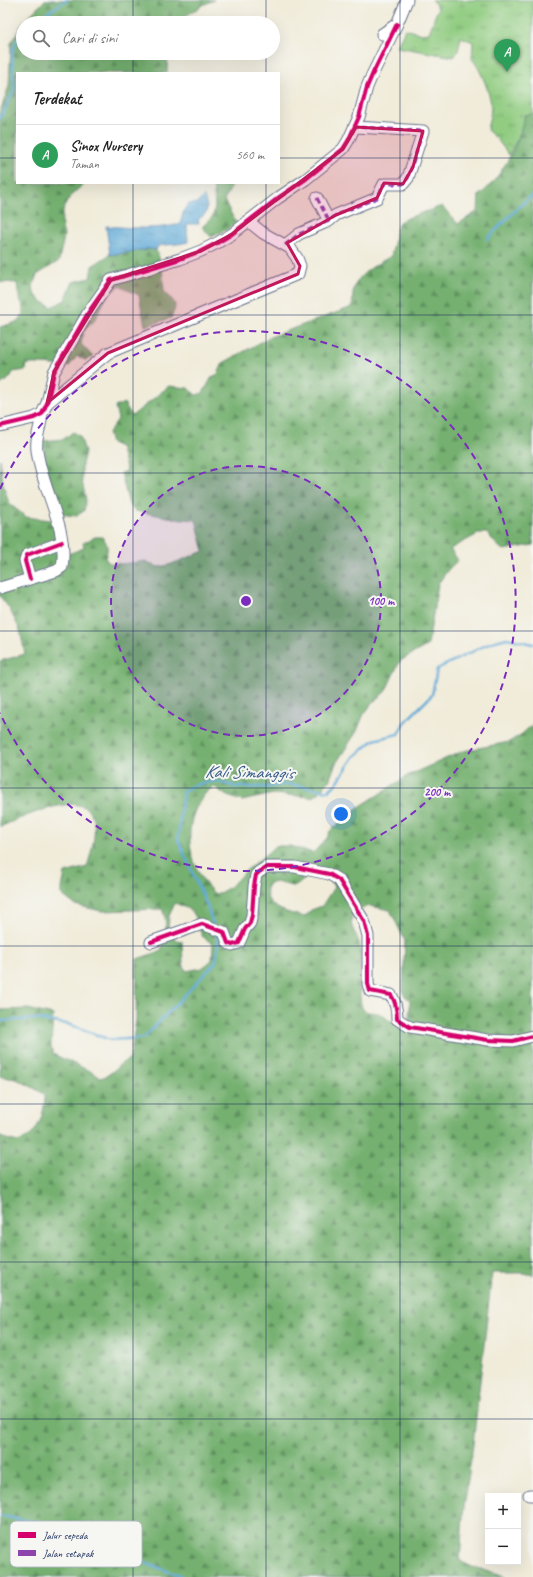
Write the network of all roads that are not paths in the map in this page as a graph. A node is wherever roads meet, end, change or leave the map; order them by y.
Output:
1 (407, 0) edge
2 (397, 24) junction
3 (382, 34) dead end
4 (356, 127) junction
5 (317, 198) dead end
6 (248, 221) junction
7 (329, 221) junction
8 (285, 245) junction
9 (47, 403) junction
10 (42, 414) junction
11 (0, 426) edge
12 (62, 542) junction
13 (30, 579) junction
14 (0, 588) edge
15 (151, 942) dead end
16 (533, 1036) edge

1 - 2 street
2 - 3 street
2 - 4 street
4 - 6 street
4 - 7 street
5 - 7 street
6 - 8 street
6 - 9 street
7 - 8 street
8 - 9 street
9 - 10 street
10 - 11 street
10 - 12 street
12 - 13 street
12 - 13 street
13 - 14 street
15 - 16 street

